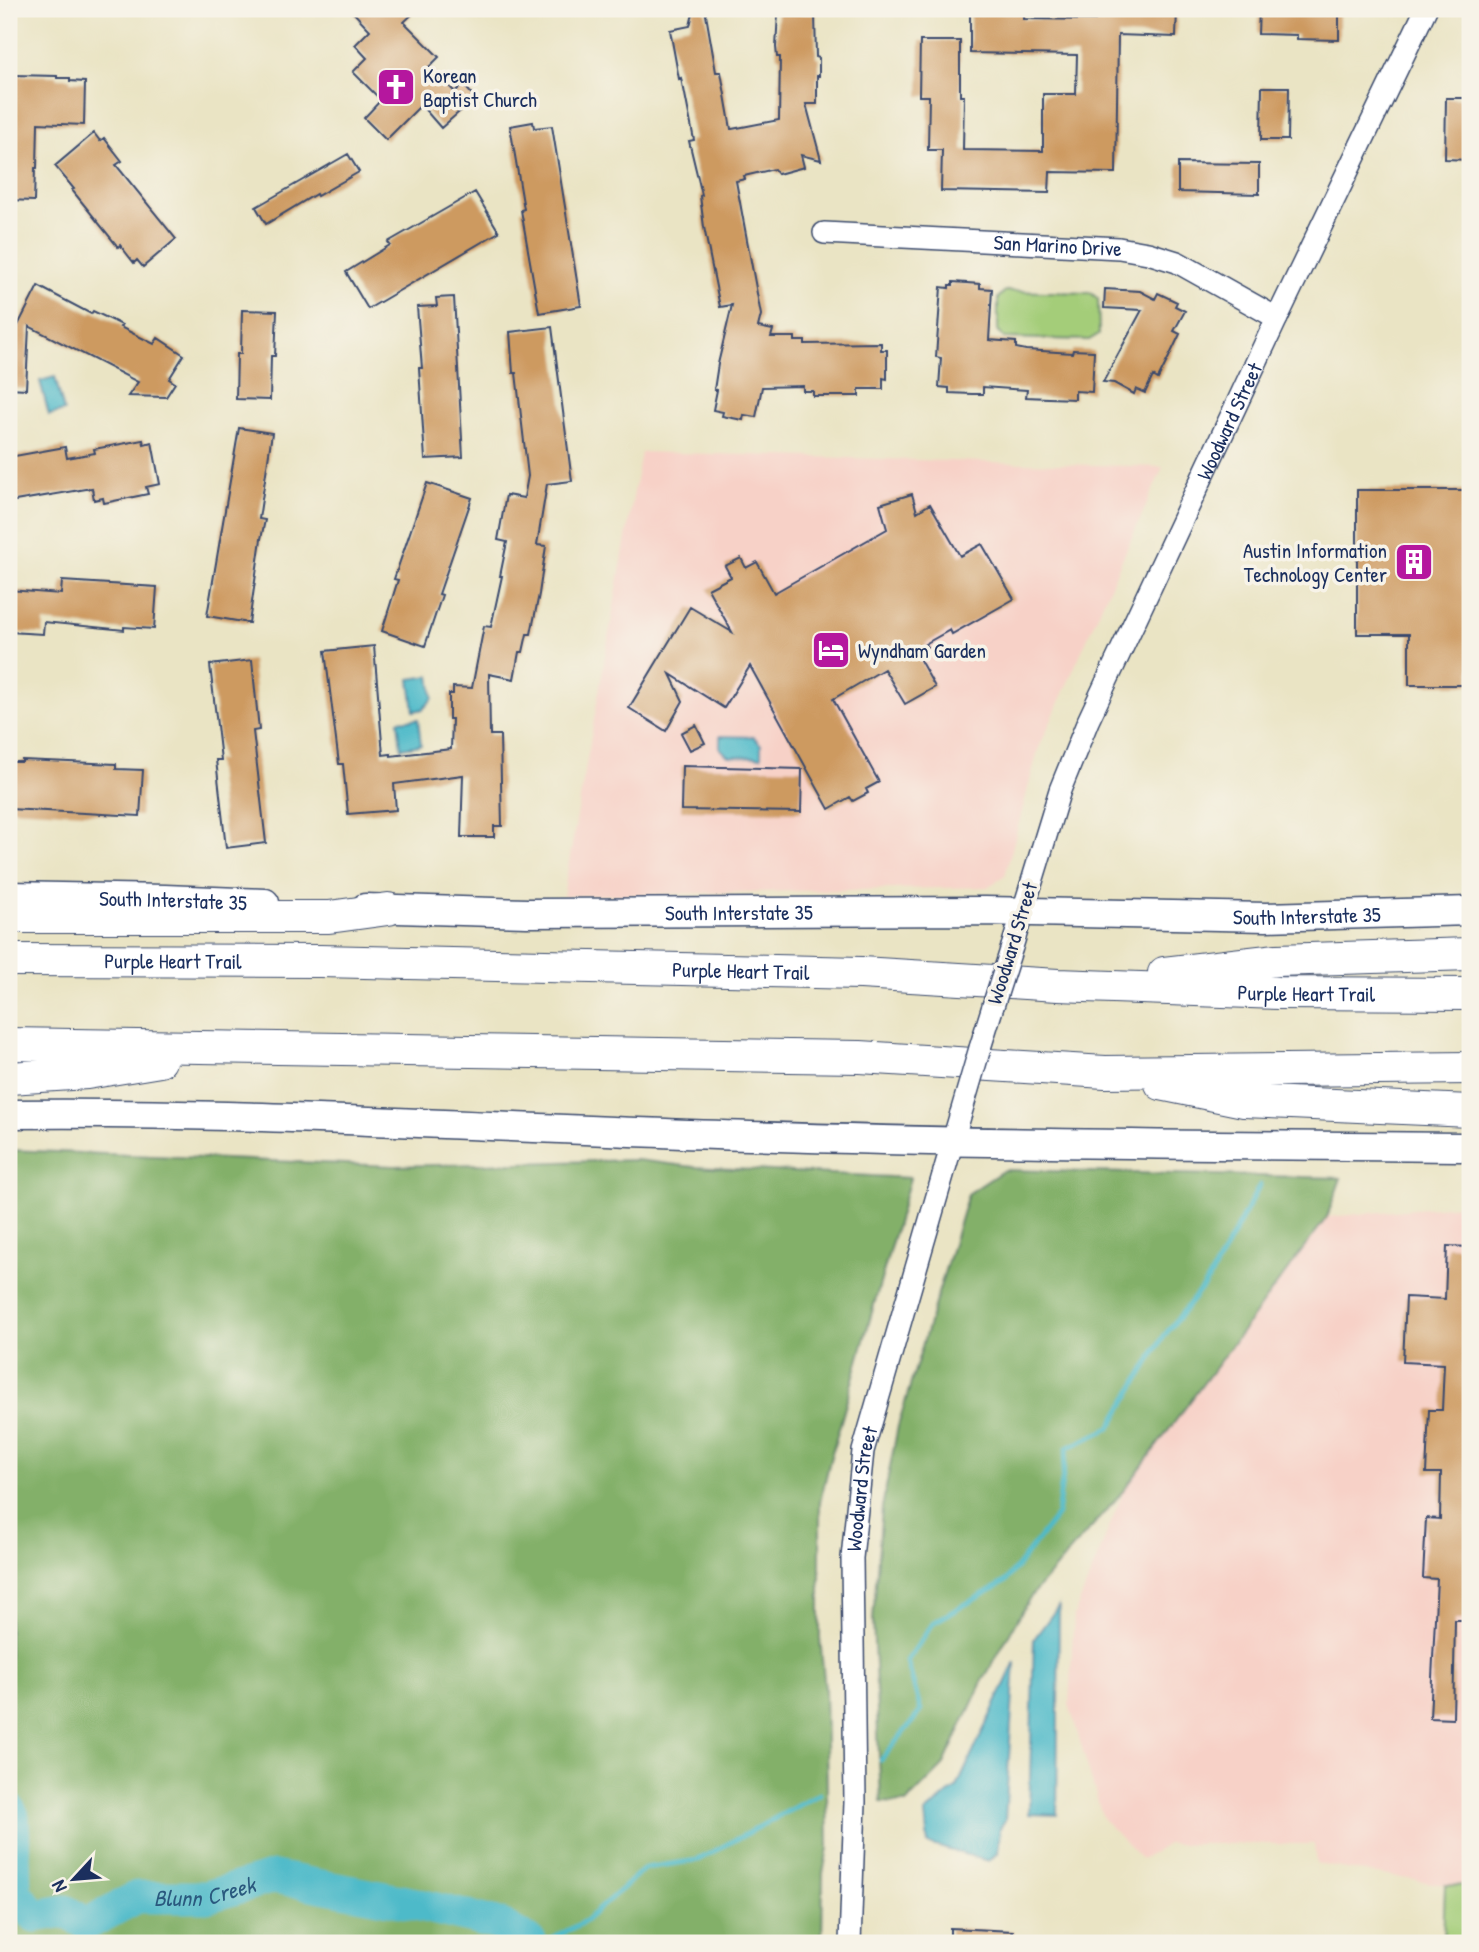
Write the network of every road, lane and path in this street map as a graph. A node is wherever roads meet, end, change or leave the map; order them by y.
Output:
1 (1426, 9) edge
2 (824, 233) dead end
3 (1277, 318) junction
4 (9, 896) edge
5 (388, 909) junction
6 (1470, 911) edge
7 (1022, 912) junction
8 (9, 917) edge
9 (1470, 954) edge
10 (9, 960) edge
11 (1058, 985) junction
12 (1470, 994) edge
13 (9, 1044) edge
14 (243, 1048) junction
15 (1470, 1068) edge
16 (1105, 1072) junction
17 (9, 1078) edge
18 (1470, 1111) edge
19 (9, 1114) edge
20 (954, 1141) junction
21 (1470, 1147) edge
22 (850, 1943) edge

1 - 3 street, Woodward Street
2 - 3 street, San Marino Drive
3 - 7 street, Woodward Street
4 - 5 main road, South Interstate 35
5 - 7 main road, South Interstate 35
5 - 8 highway
6 - 7 main road, South Interstate 35
7 - 20 street, Woodward Street, bridge
9 - 11 highway
10 - 11 highway, Purple Heart Trail
11 - 12 highway, Purple Heart Trail
13 - 14 highway
14 - 16 highway
14 - 17 highway
15 - 16 highway
16 - 18 highway
19 - 20 main road
20 - 21 main road
20 - 22 street, Woodward Street

